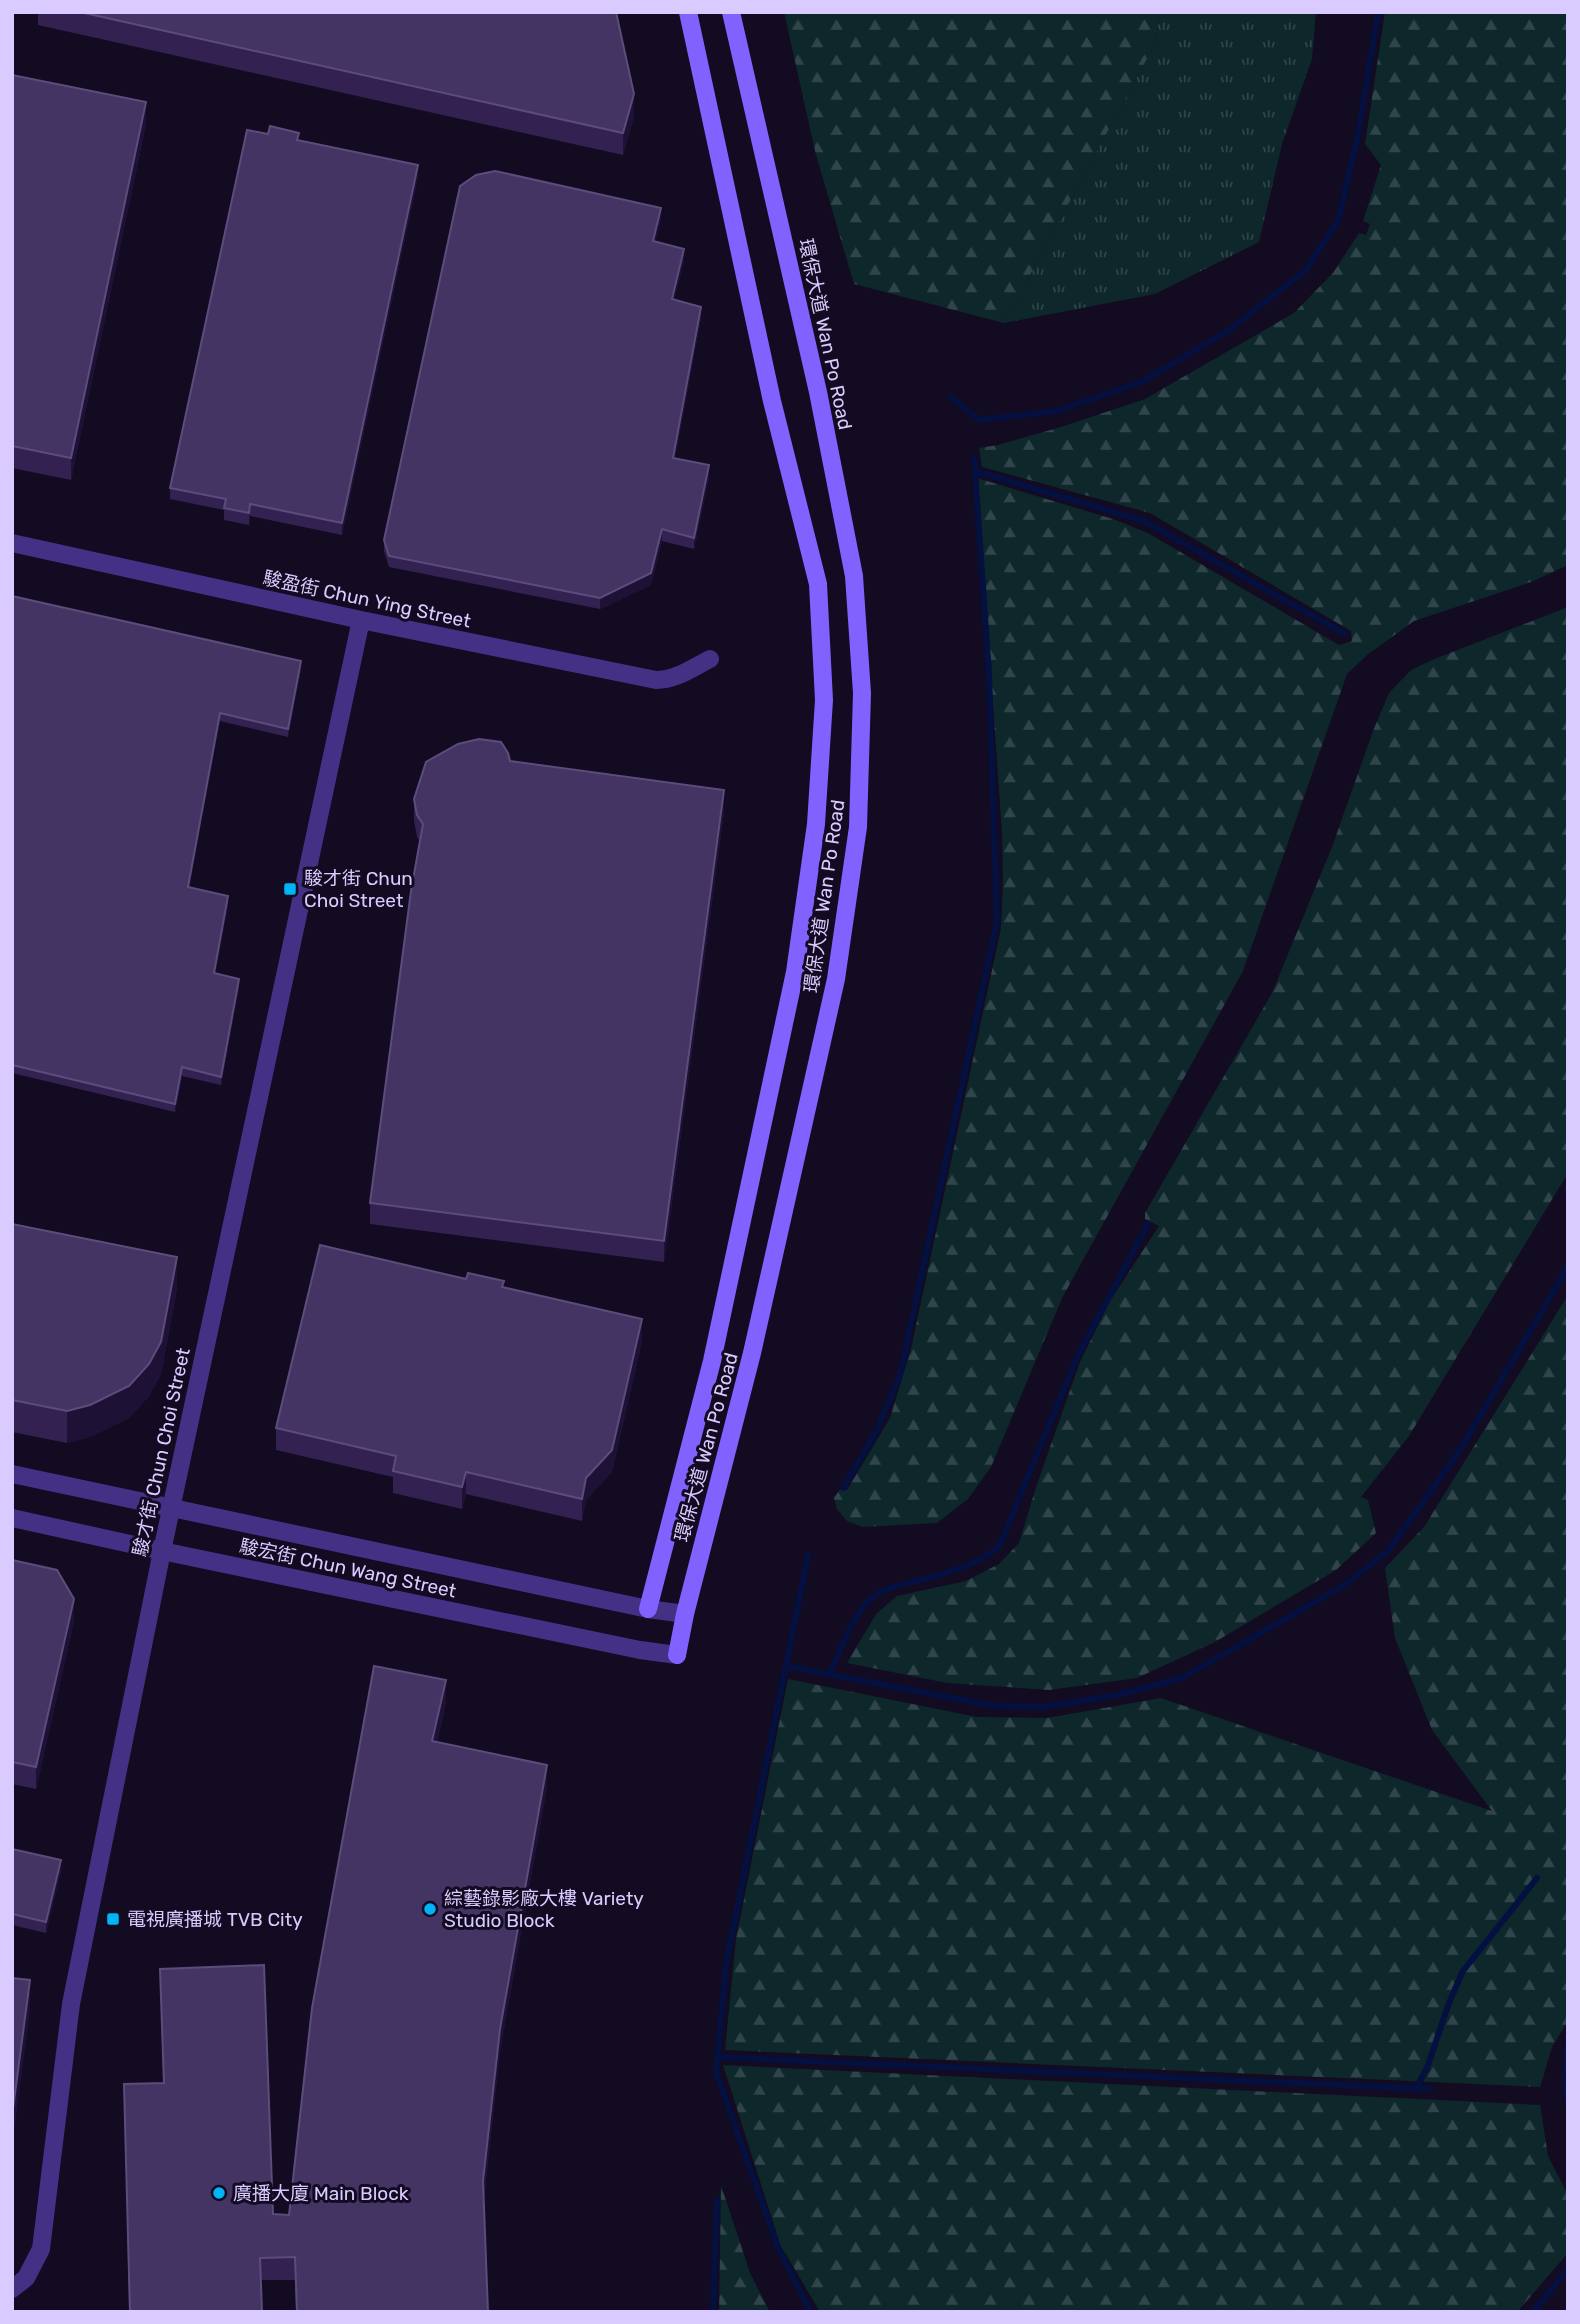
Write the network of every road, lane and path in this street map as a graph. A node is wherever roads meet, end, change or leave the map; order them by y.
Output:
1 (688, 12) edge
2 (731, 12) edge
3 (12, 542) edge
4 (361, 620) junction
5 (710, 659) dead end
6 (12, 1474) edge
7 (172, 1508) junction
8 (12, 1518) edge
9 (162, 1552) junction
10 (648, 1609) junction
11 (685, 1614) junction
12 (677, 1655) joint
13 (12, 2289) edge

1 - 10 main road, 環保大道 Wan Po Road
2 - 11 main road, 環保大道 Wan Po Road
3 - 4 street, 駿盈街 Chun Ying Street
4 - 5 street, 駿盈街 Chun Ying Street
4 - 7 street, 駿才街 Chun Choi Street
6 - 7 street, 駿宏街 Chun Wang Street
7 - 9 street, 駿才街 Chun Choi Street
7 - 10 street, 駿宏街 Chun Wang Street
8 - 9 street, 駿宏街 Chun Wang Street
9 - 12 street, 駿宏街 Chun Wang Street
9 - 13 street, 駿才街 Chun Choi Street
10 - 11 street, 駿宏街 Chun Wang Street
11 - 12 main road, 環保大道 Wan Po Road

